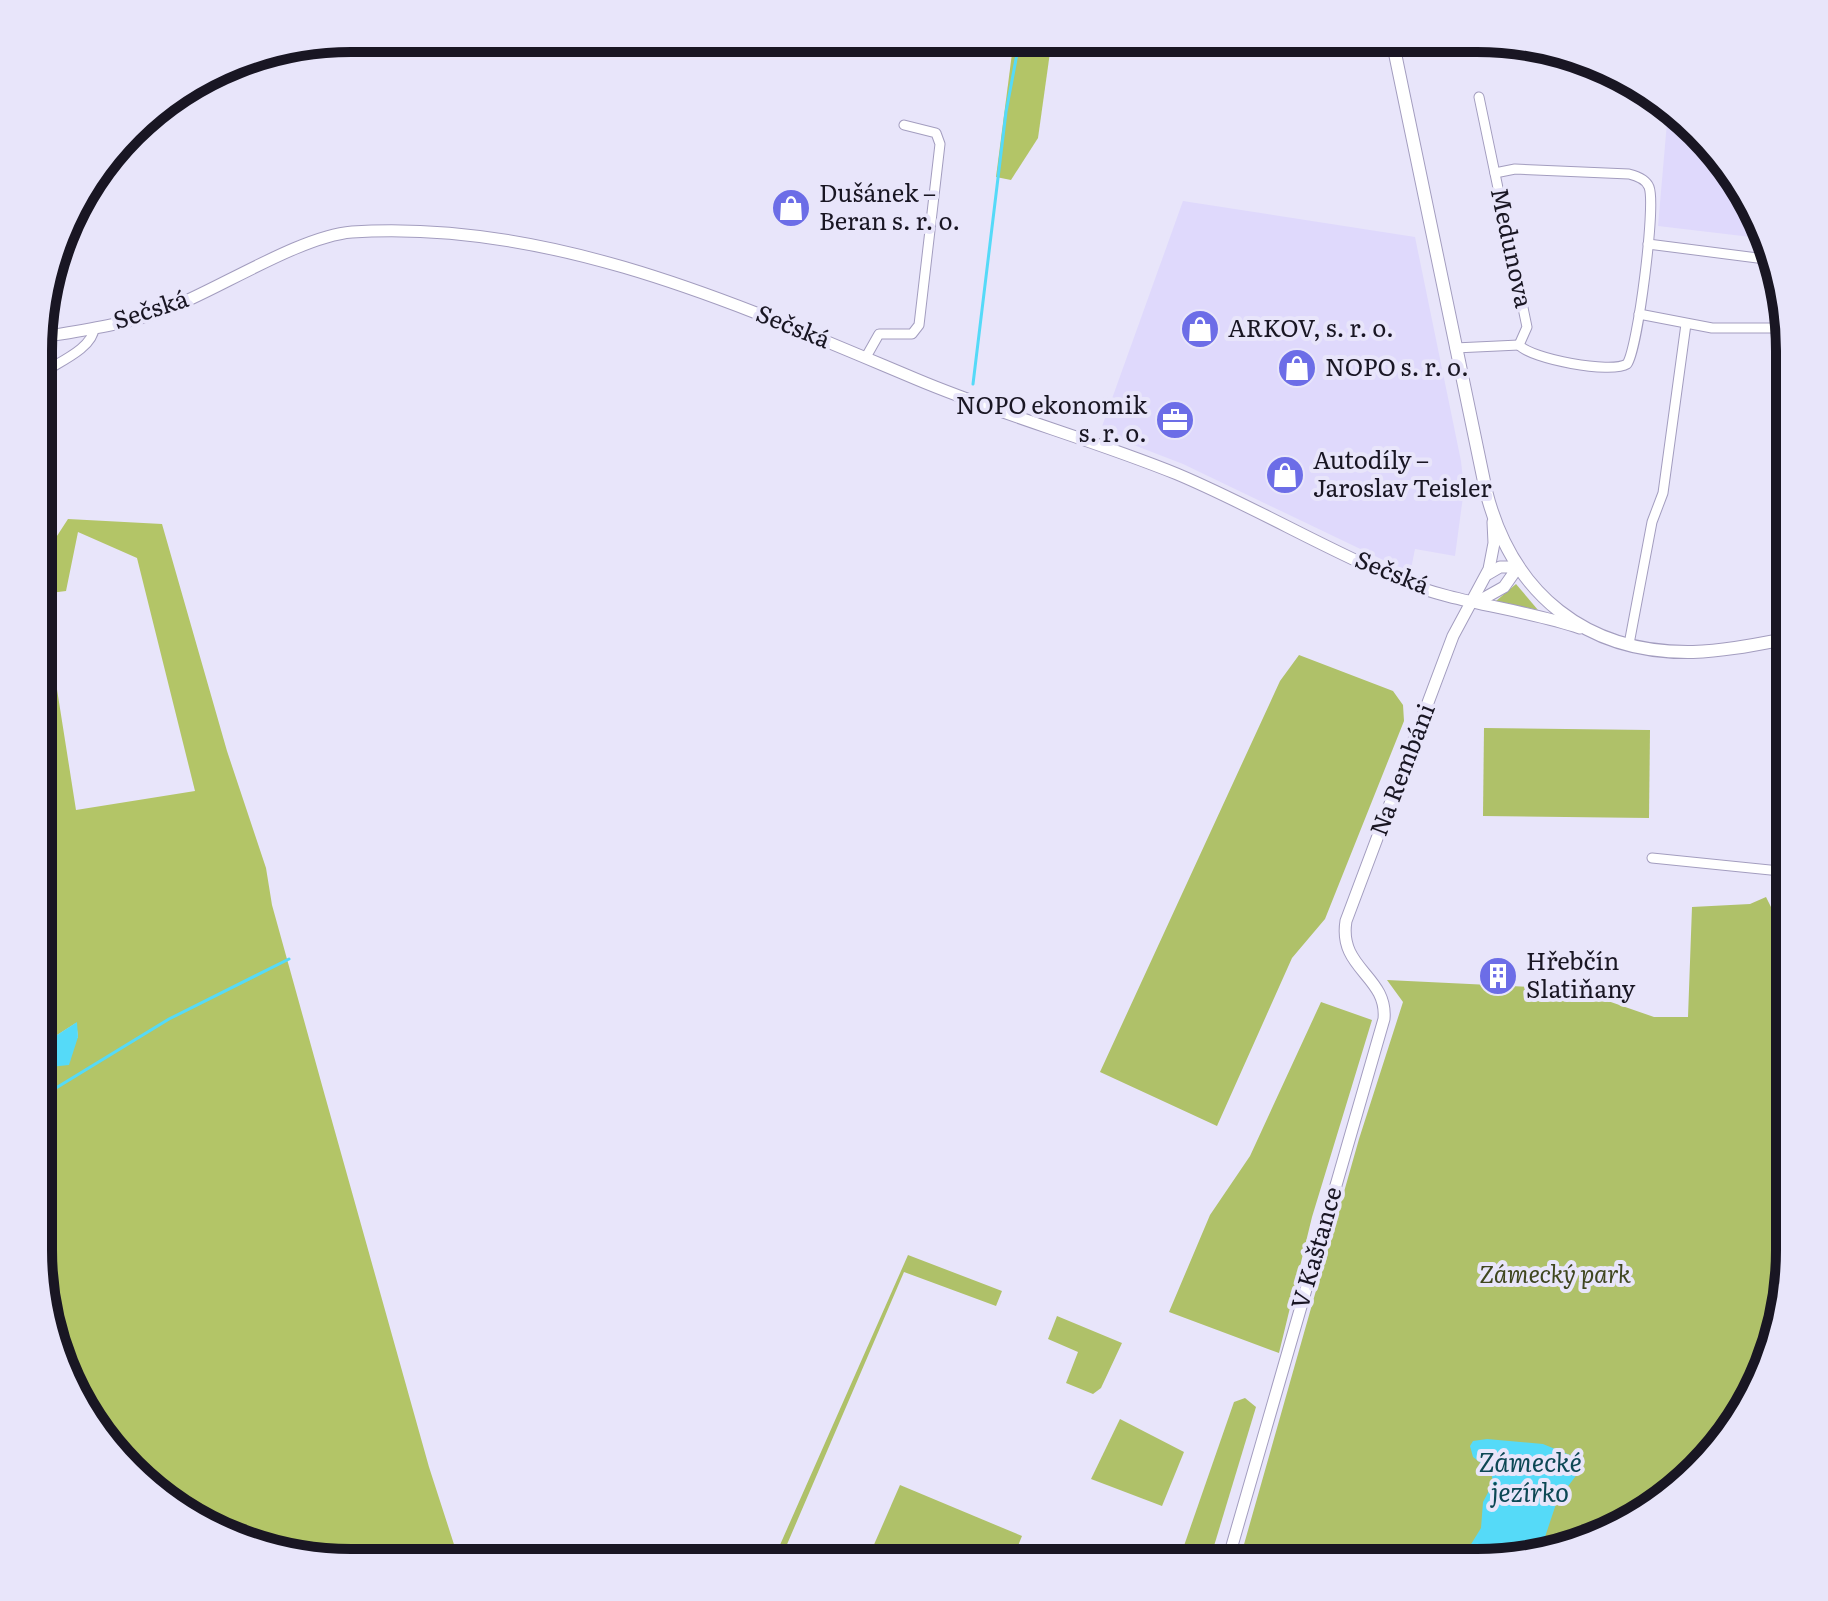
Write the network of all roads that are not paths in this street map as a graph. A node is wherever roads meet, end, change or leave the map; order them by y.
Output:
1 (1395, 52) edge
2 (1479, 97) dead end
3 (904, 125) dead end
4 (1495, 173) junction
5 (1648, 244) junction
6 (1761, 258) edge
7 (1639, 314) junction
8 (1686, 324) junction
9 (94, 328) junction
10 (1775, 328) edge
11 (53, 335) edge
12 (1519, 345) junction
13 (1455, 348) junction
14 (866, 357) junction
15 (52, 367) edge
16 (1489, 506) junction
17 (1518, 567) junction
18 (1485, 577) junction
19 (1475, 600) junction
20 (1611, 639) junction
21 (1776, 640) edge
22 (1629, 644) junction
23 (1652, 858) dead end
24 (1776, 871) edge
25 (1345, 943) joint
26 (1231, 1549) edge

1 - 13 main road
2 - 4 street, Medunova
3 - 14 street
4 - 5 street, Medunova
4 - 12 street, Medunova
5 - 6 street
5 - 7 street, Medunova
7 - 8 street
7 - 12 street, Medunova
8 - 10 street
8 - 22 street
9 - 11 street, Sečská
9 - 14 street, Sečská
9 - 15 street, Sečská
12 - 13 street
13 - 16 main road
14 - 19 street, Sečská
16 - 17 main road
16 - 18 street
17 - 18 street
17 - 19 street
17 - 20 main road
18 - 19 street
19 - 20 street, Sečská
19 - 25 street, Na Rembáni
20 - 22 main road
21 - 22 main road
23 - 24 street
25 - 26 street, V Kaštance

